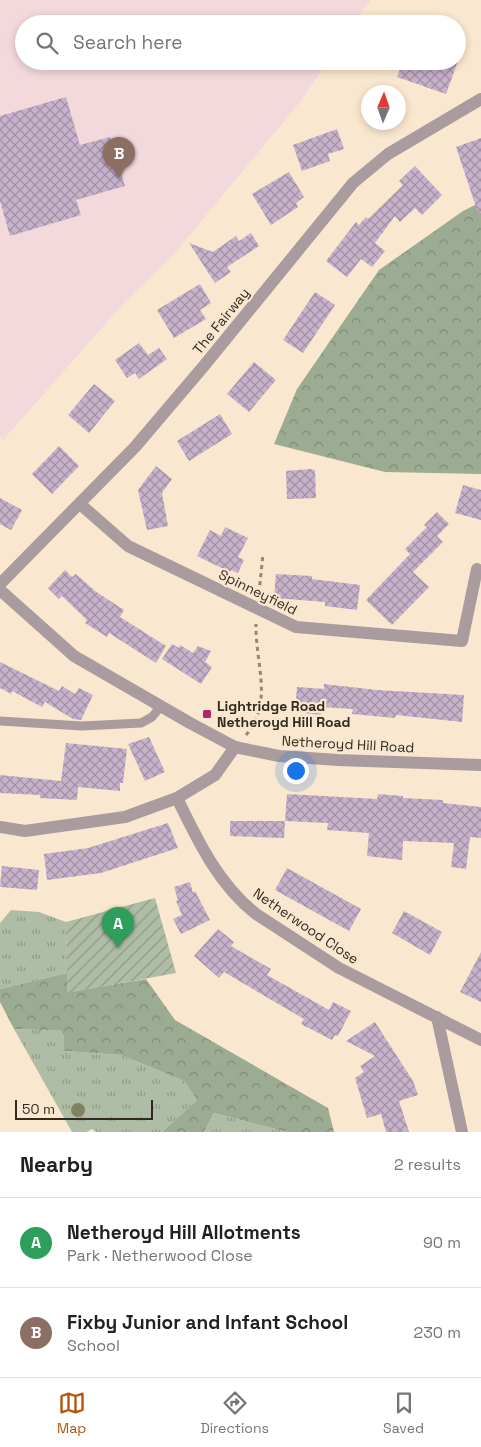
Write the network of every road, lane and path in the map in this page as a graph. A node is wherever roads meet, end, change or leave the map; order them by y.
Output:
1 (481, 98) edge
2 (80, 504) junction
3 (263, 554) dead end
4 (477, 569) dead end
5 (0, 584) edge
6 (0, 590) edge
7 (258, 608) junction
8 (161, 706) junction
9 (0, 721) edge
10 (236, 747) junction
11 (481, 765) edge
12 (177, 798) junction
13 (0, 827) edge
14 (437, 1017) junction
15 (481, 1040) edge
16 (462, 1132) edge

1 - 2 street, The Fairway
2 - 5 street, The Fairway
2 - 7 street, Spinneyfield
3 - 7 path
4 - 7 street, Spinneyfield
6 - 8 street, Netheroyd Hill Road
7 - 10 path
8 - 9 lane
8 - 10 street, Netheroyd Hill Road
10 - 11 street, Netheroyd Hill Road
10 - 12 street
12 - 13 street
12 - 14 street, Netherwood Close
14 - 15 street, Netherwood Close
14 - 16 street

